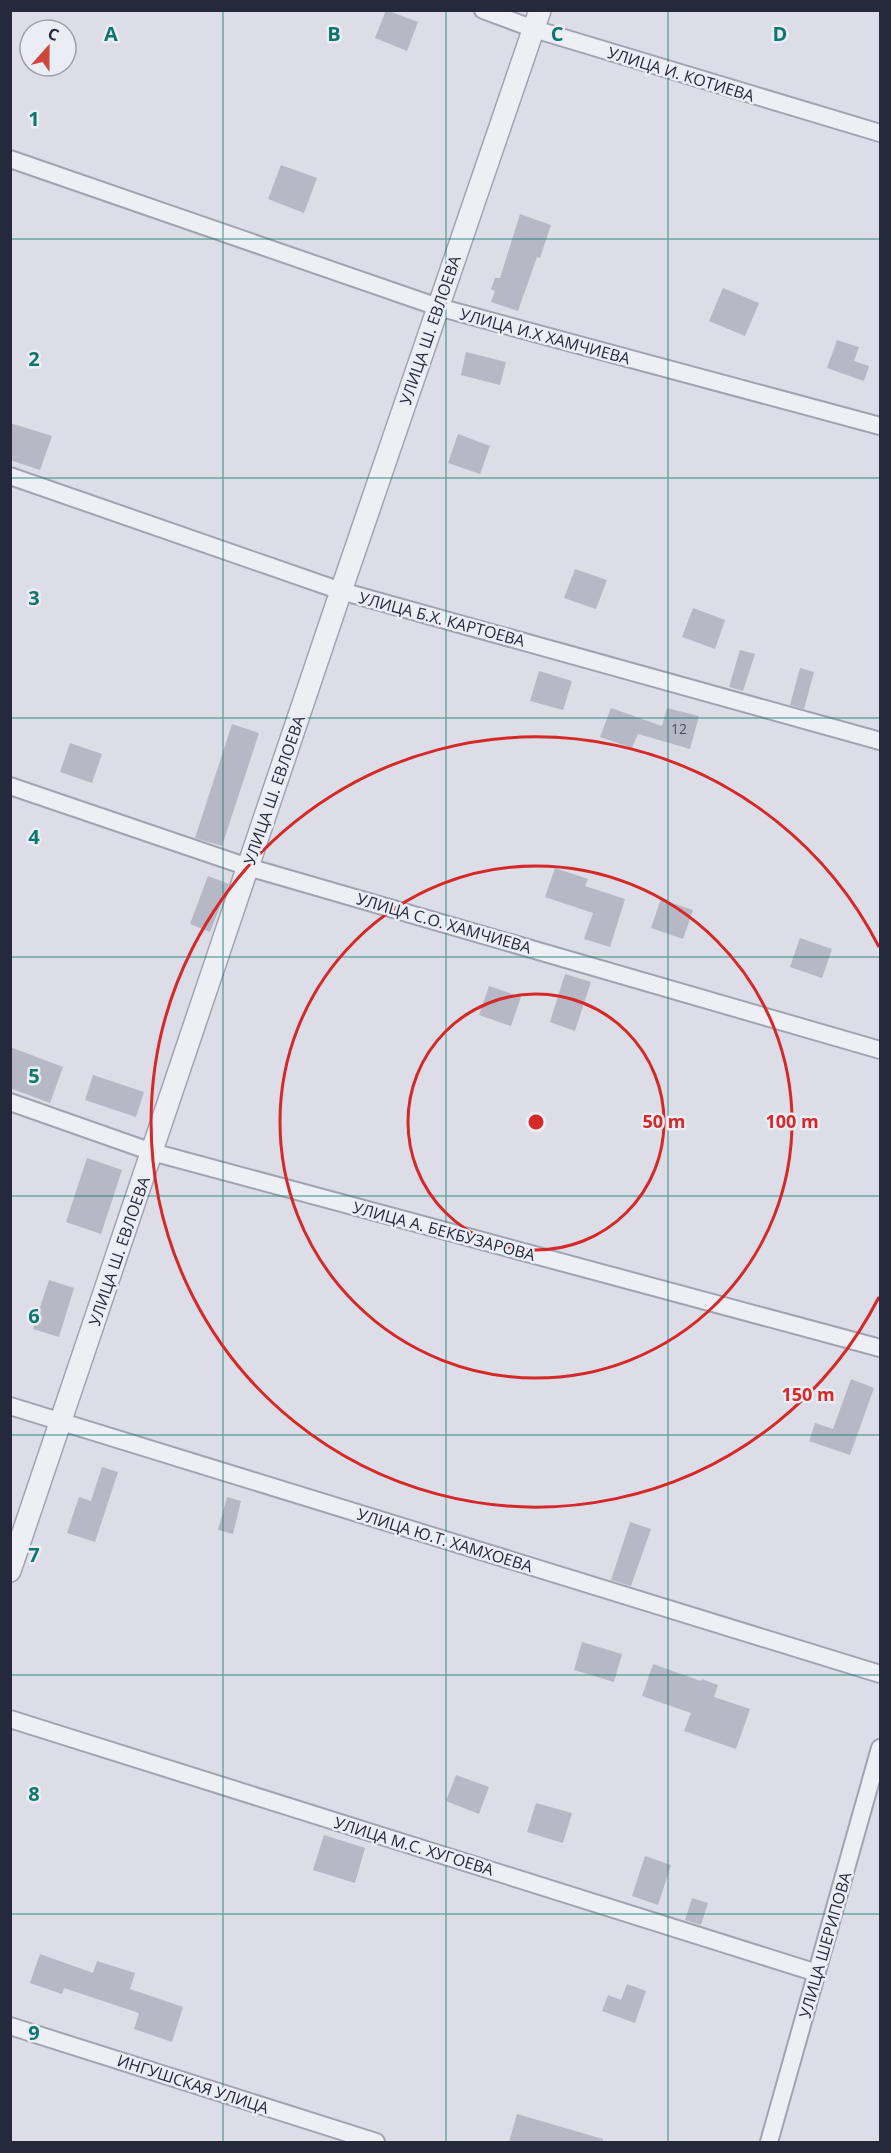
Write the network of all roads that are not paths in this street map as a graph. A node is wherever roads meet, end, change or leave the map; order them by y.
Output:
1 (483, 10) edge
2 (537, 20) edge
3 (880, 133) edge
4 (10, 159) edge
5 (438, 307) junction
6 (880, 426) edge
7 (10, 476) edge
8 (341, 591) junction
9 (880, 741) edge
10 (10, 786) edge
11 (248, 867) junction
12 (880, 1050) edge
13 (10, 1102) edge
14 (152, 1152) junction
15 (880, 1348) edge
16 (10, 1406) edge
17 (61, 1422) junction
18 (10, 1571) edge
19 (880, 1674) edge
20 (10, 1719) edge
21 (880, 1748) edge
22 (817, 1973) junction
23 (10, 2026) edge
24 (376, 2142) edge
25 (769, 2142) edge

1 - 2 street, УЛИЦА И. КОТИЕВА
2 - 3 street, УЛИЦА И. КОТИЕВА
2 - 5 street, УЛИЦА Ш. ЕВЛОЕВА
4 - 5 street, УЛИЦА И.Х ХАМЧИЕВА
5 - 6 street, УЛИЦА И.Х ХАМЧИЕВА
5 - 8 street, УЛИЦА Ш. ЕВЛОЕВА
7 - 8 street, УЛИЦА Б.Х. КАРТОЕВА
8 - 9 street, УЛИЦА Б.Х. КАРТОЕВА
8 - 11 street, УЛИЦА Ш. ЕВЛОЕВА
10 - 11 street, УЛИЦА С.О. ХАМЧИЕВА
11 - 12 street, УЛИЦА С.О. ХАМЧИЕВА
11 - 14 street, УЛИЦА Ш. ЕВЛОЕВА
13 - 14 street, УЛИЦА А. БЕКБУЗАРОВА
14 - 15 street, УЛИЦА А. БЕКБУЗАРОВА
14 - 17 street, УЛИЦА Ш. ЕВЛОЕВА
16 - 17 street, УЛИЦА Ю.Т. ХАМХОЕВА
17 - 18 street, УЛИЦА Ш. ЕВЛОЕВА
17 - 19 street, УЛИЦА Ю.Т. ХАМХОЕВА
20 - 22 street, УЛИЦА М.С. ХУГОЕВА
21 - 22 street, УЛИЦА ШЕРИПОВА
22 - 25 street, УЛИЦА ШЕРИПОВА
23 - 24 street, ИНГУШСКАЯ УЛИЦА

